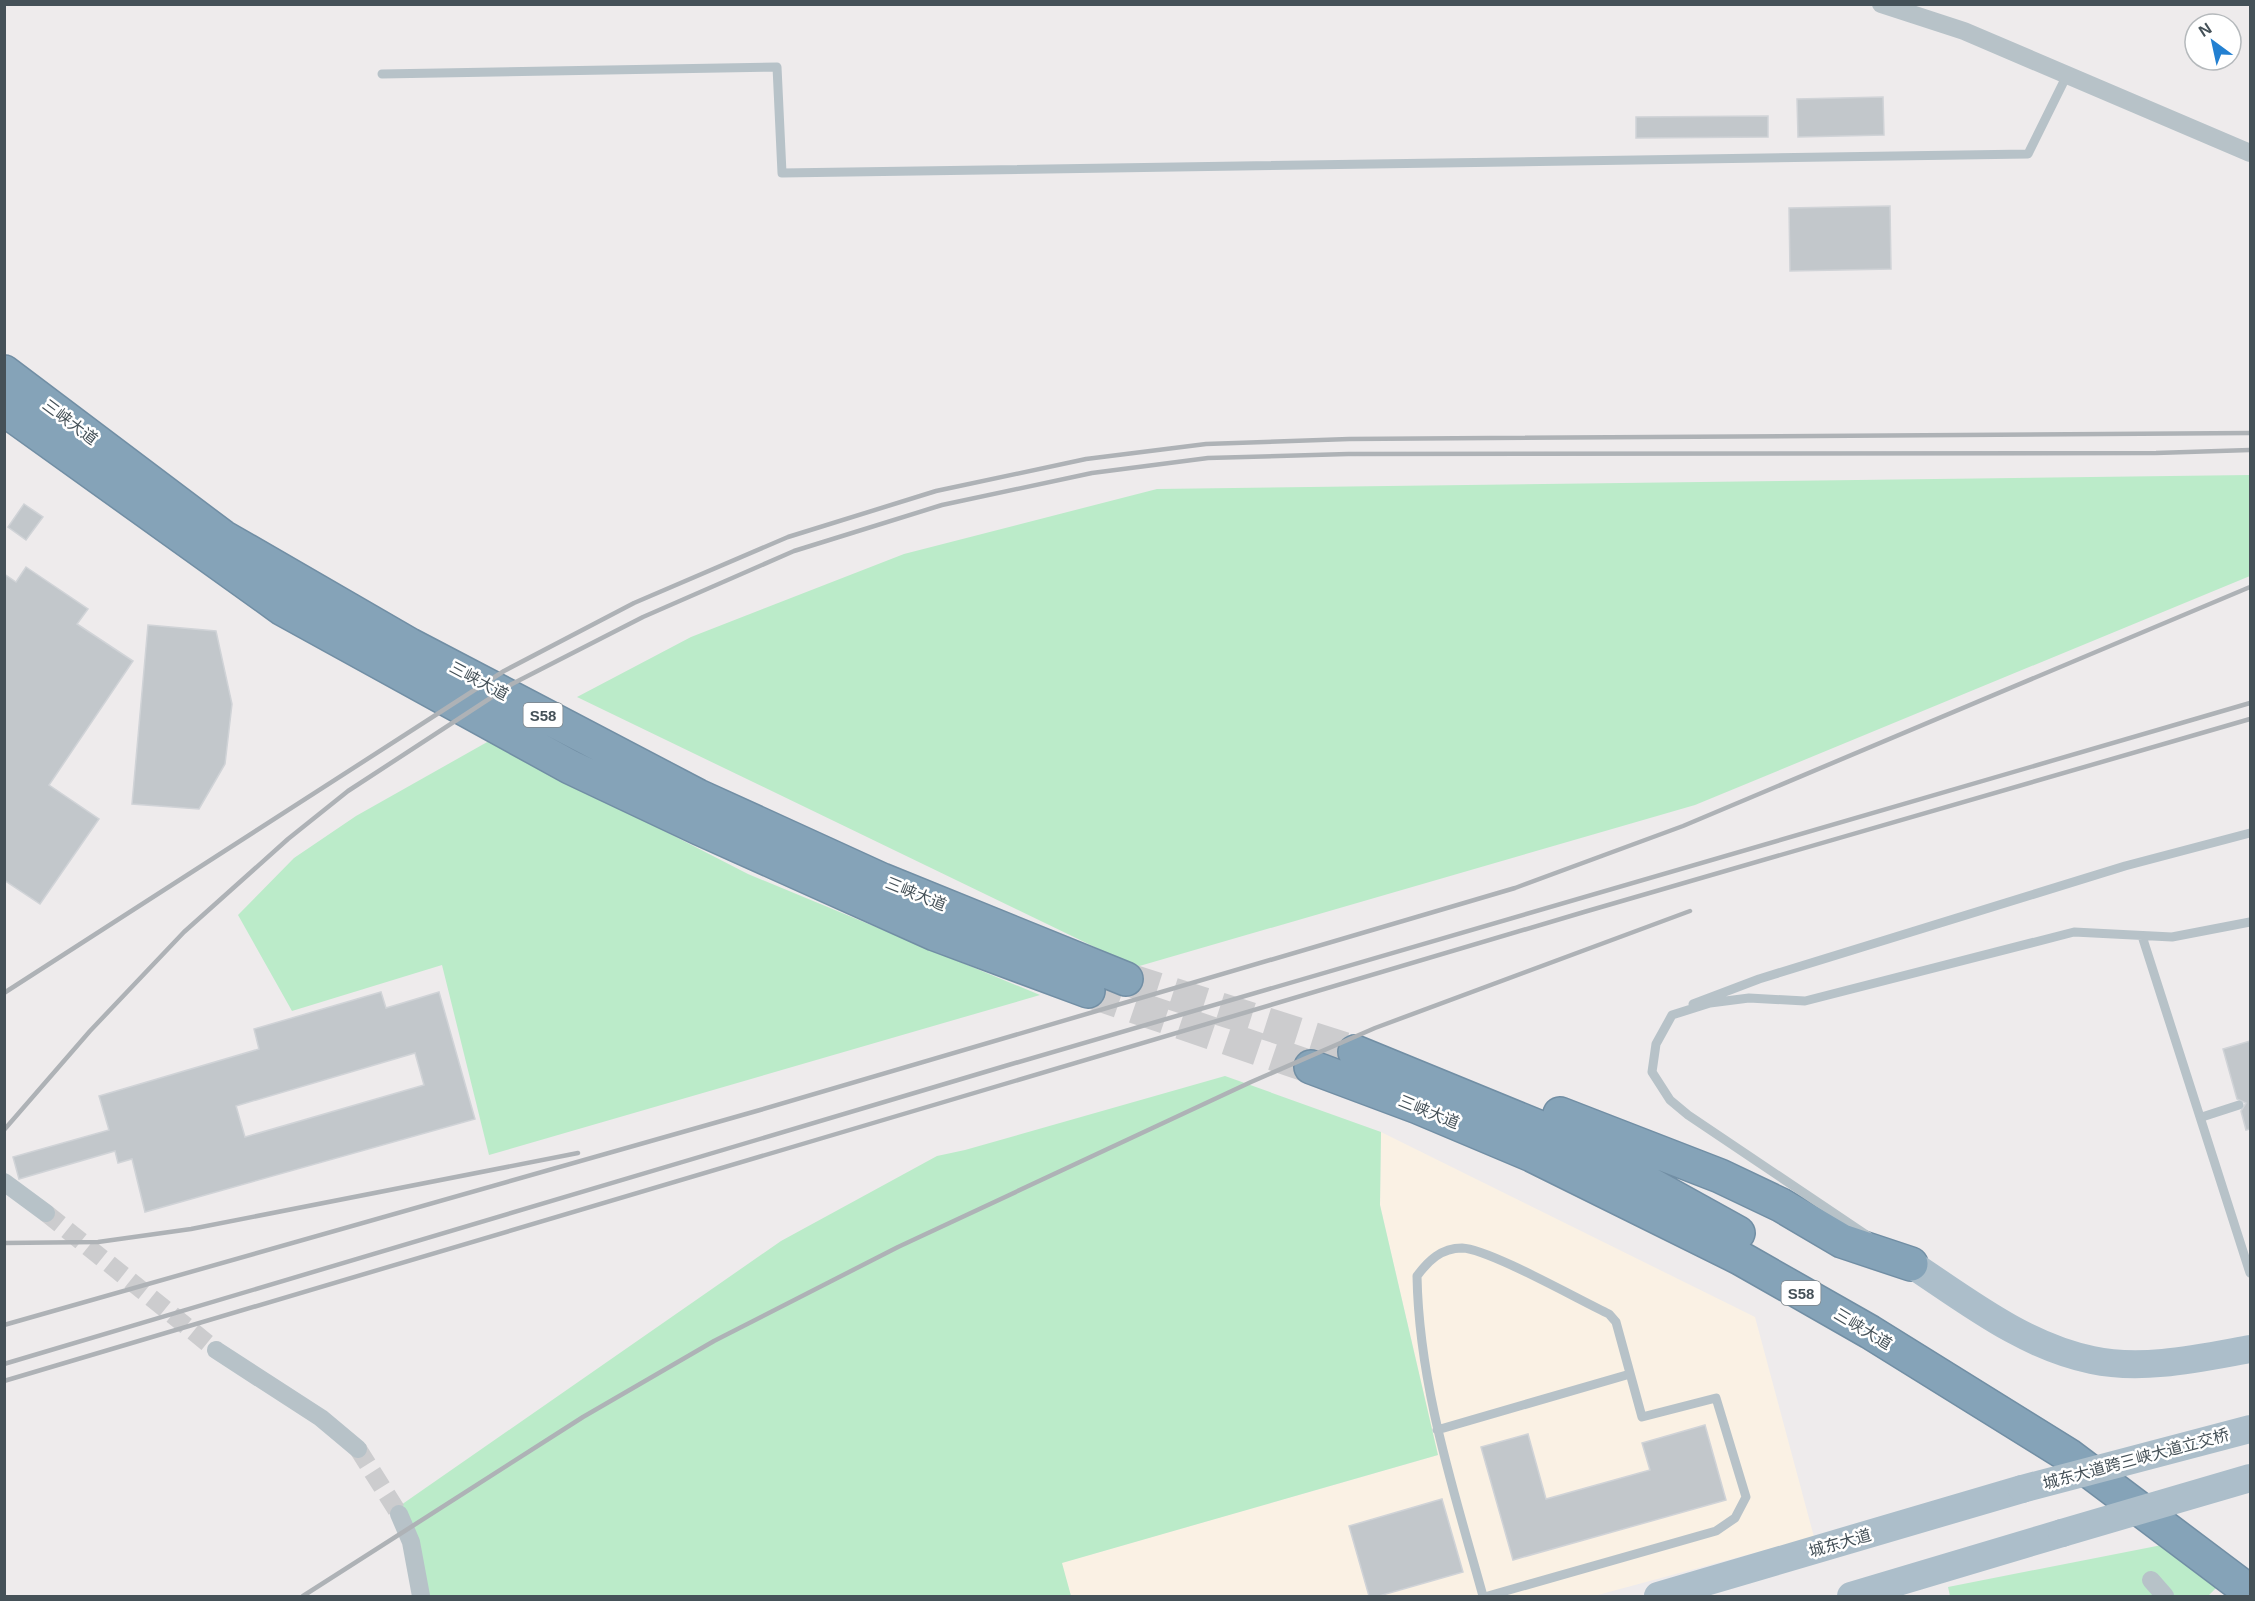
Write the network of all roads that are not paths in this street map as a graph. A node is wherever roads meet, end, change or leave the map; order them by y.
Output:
1 (1881, 4) edge
2 (382, 74) dead end
3 (2067, 75) junction
4 (2250, 153) edge
5 (4, 372) edge
6 (4, 409) edge
7 (2250, 833) edge
8 (2250, 922) edge
9 (2142, 936) junction
10 (1126, 979) tunnel mouth
11 (1088, 991) tunnel mouth
12 (1672, 1016) junction
13 (1311, 1067) tunnel mouth
14 (2239, 1105) dead end
15 (2202, 1117) junction
16 (4, 1182) edge
17 (46, 1213) tunnel mouth
18 (1911, 1264) junction
19 (2250, 1273) edge
20 (2250, 1349) edge
21 (216, 1350) tunnel mouth
22 (1630, 1374) junction
23 (2250, 1429) edge
24 (1437, 1430) junction
25 (358, 1449) tunnel mouth
26 (2250, 1478) edge
27 (2022, 1490) joint
28 (399, 1514) tunnel mouth
29 (2250, 1564) edge
30 (2151, 1580) dead end
31 (2250, 1592) edge
32 (421, 1596) edge
33 (1486, 1596) edge
34 (1658, 1596) edge
35 (1851, 1596) edge
36 (2165, 1596) edge

1 - 3 street
2 - 3 lane
3 - 4 street
5 - 10 highway, 三峡大道 / S58
6 - 11 highway, 三峡大道 / S58
7 - 12 lane
8 - 9 lane
9 - 12 lane
9 - 15 lane
12 - 18 lane
13 - 31 highway, 三峡大道 / S58
14 - 15 lane
15 - 19 lane
16 - 17 street
18 - 20 main road
18 - 29 highway, 三峡大道 / S58
21 - 25 street
22 - 24 lane
22 - 24 lane
22 - 33 lane
23 - 27 main road, 城东大道跨三峡大道立交桥, bridge
24 - 33 lane
26 - 35 main road, bridge
27 - 34 main road, 城东大道
28 - 32 street
30 - 36 street

